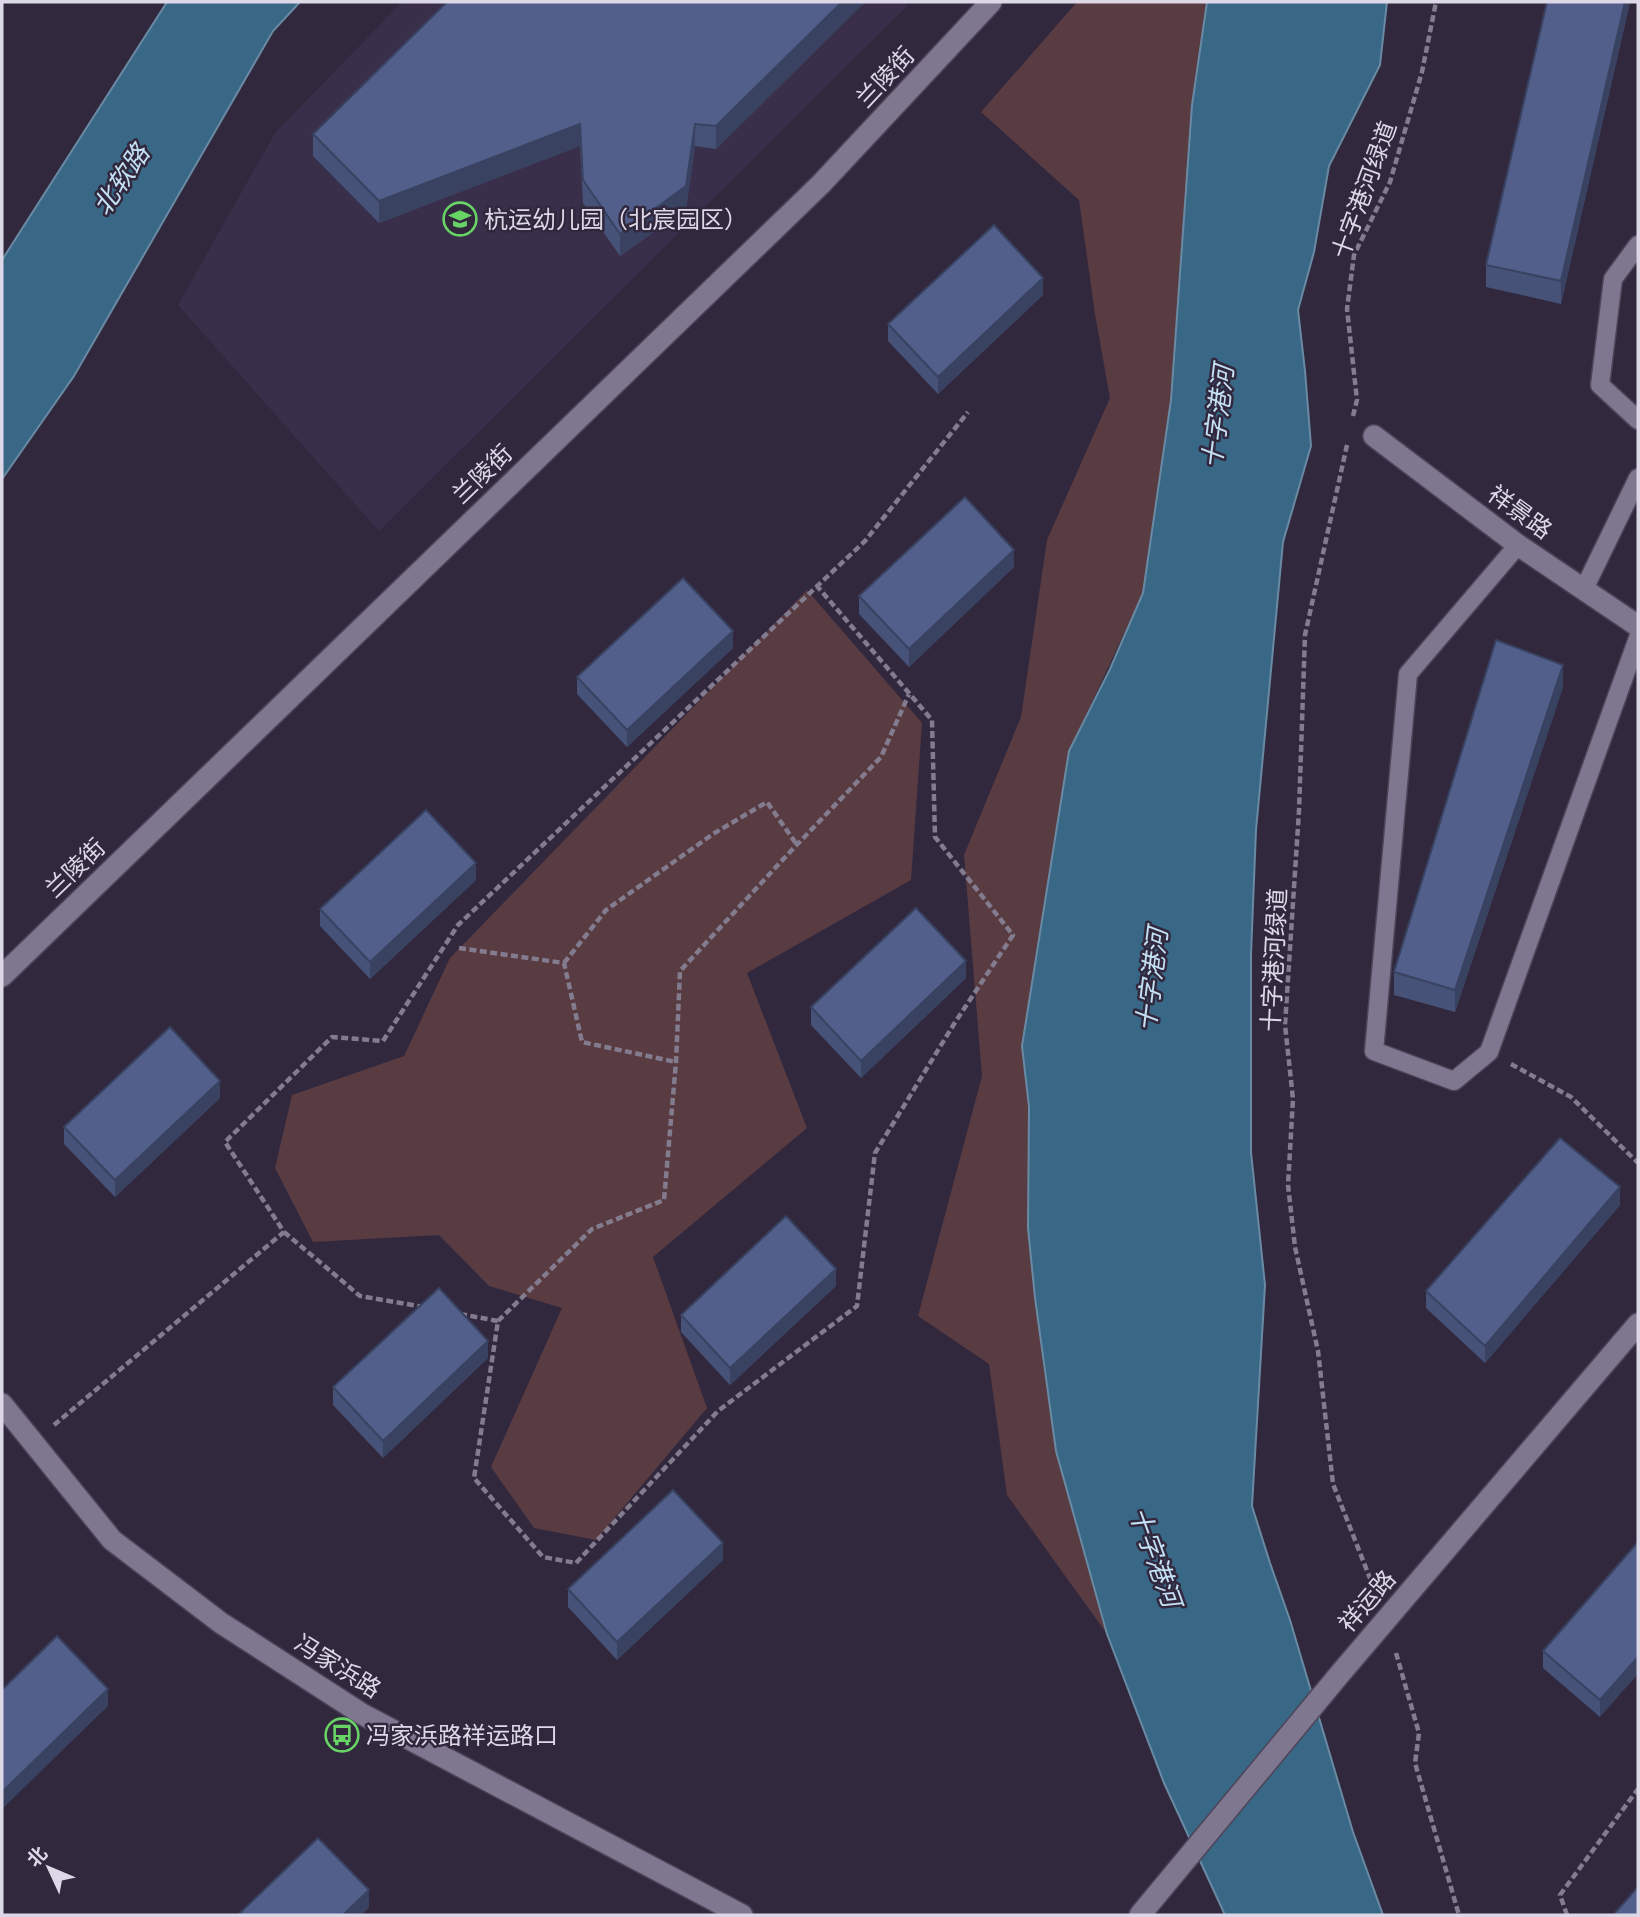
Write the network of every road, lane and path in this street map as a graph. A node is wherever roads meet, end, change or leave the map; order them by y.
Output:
1 (990, 2) edge
2 (1436, 2) edge
3 (1638, 245) edge
4 (968, 412) dead end
5 (1638, 420) edge
6 (1351, 426) dead end
7 (1374, 436) dead end
8 (1348, 439) dead end
9 (1638, 478) edge
10 (1518, 545) junction
11 (817, 586) junction
12 (1584, 589) junction
13 (1638, 626) edge
14 (1638, 638) edge
15 (909, 694) junction
16 (797, 845) junction
17 (459, 948) dead end
18 (564, 963) junction
19 (2, 976) edge
20 (1489, 1052) junction
21 (676, 1062) junction
22 (1638, 1163) edge
23 (284, 1232) junction
24 (429, 1308) edge
25 (456, 1313) edge
26 (498, 1321) junction
27 (1638, 1324) edge
28 (2, 1404) edge
29 (32, 1443) junction
30 (1386, 1620) junction
31 (1638, 1789) edge
32 (742, 1915) edge
33 (1140, 1915) edge
34 (1459, 1915) edge
35 (1567, 1915) edge

1 - 19 street, 兰陵街
2 - 6 path, 十字港河绿道
3 - 5 lane
4 - 11 path
7 - 10 street, 祥景路
8 - 30 path, 十字港河绿道
9 - 12 lane
10 - 12 street, 祥景路
10 - 20 lane
11 - 15 path
11 - 23 path
12 - 13 street, 祥景路
14 - 20 lane
15 - 16 path
15 - 26 path
16 - 18 path
16 - 21 path
17 - 18 path
18 - 21 path
20 - 22 path
21 - 26 path
23 - 24 path
23 - 29 path
25 - 26 path
27 - 30 street, 祥运路
28 - 29 street, 冯家浜路
29 - 32 street, 冯家浜路
30 - 33 street, 祥运路
30 - 34 path, 十字港河绿道
31 - 35 path

